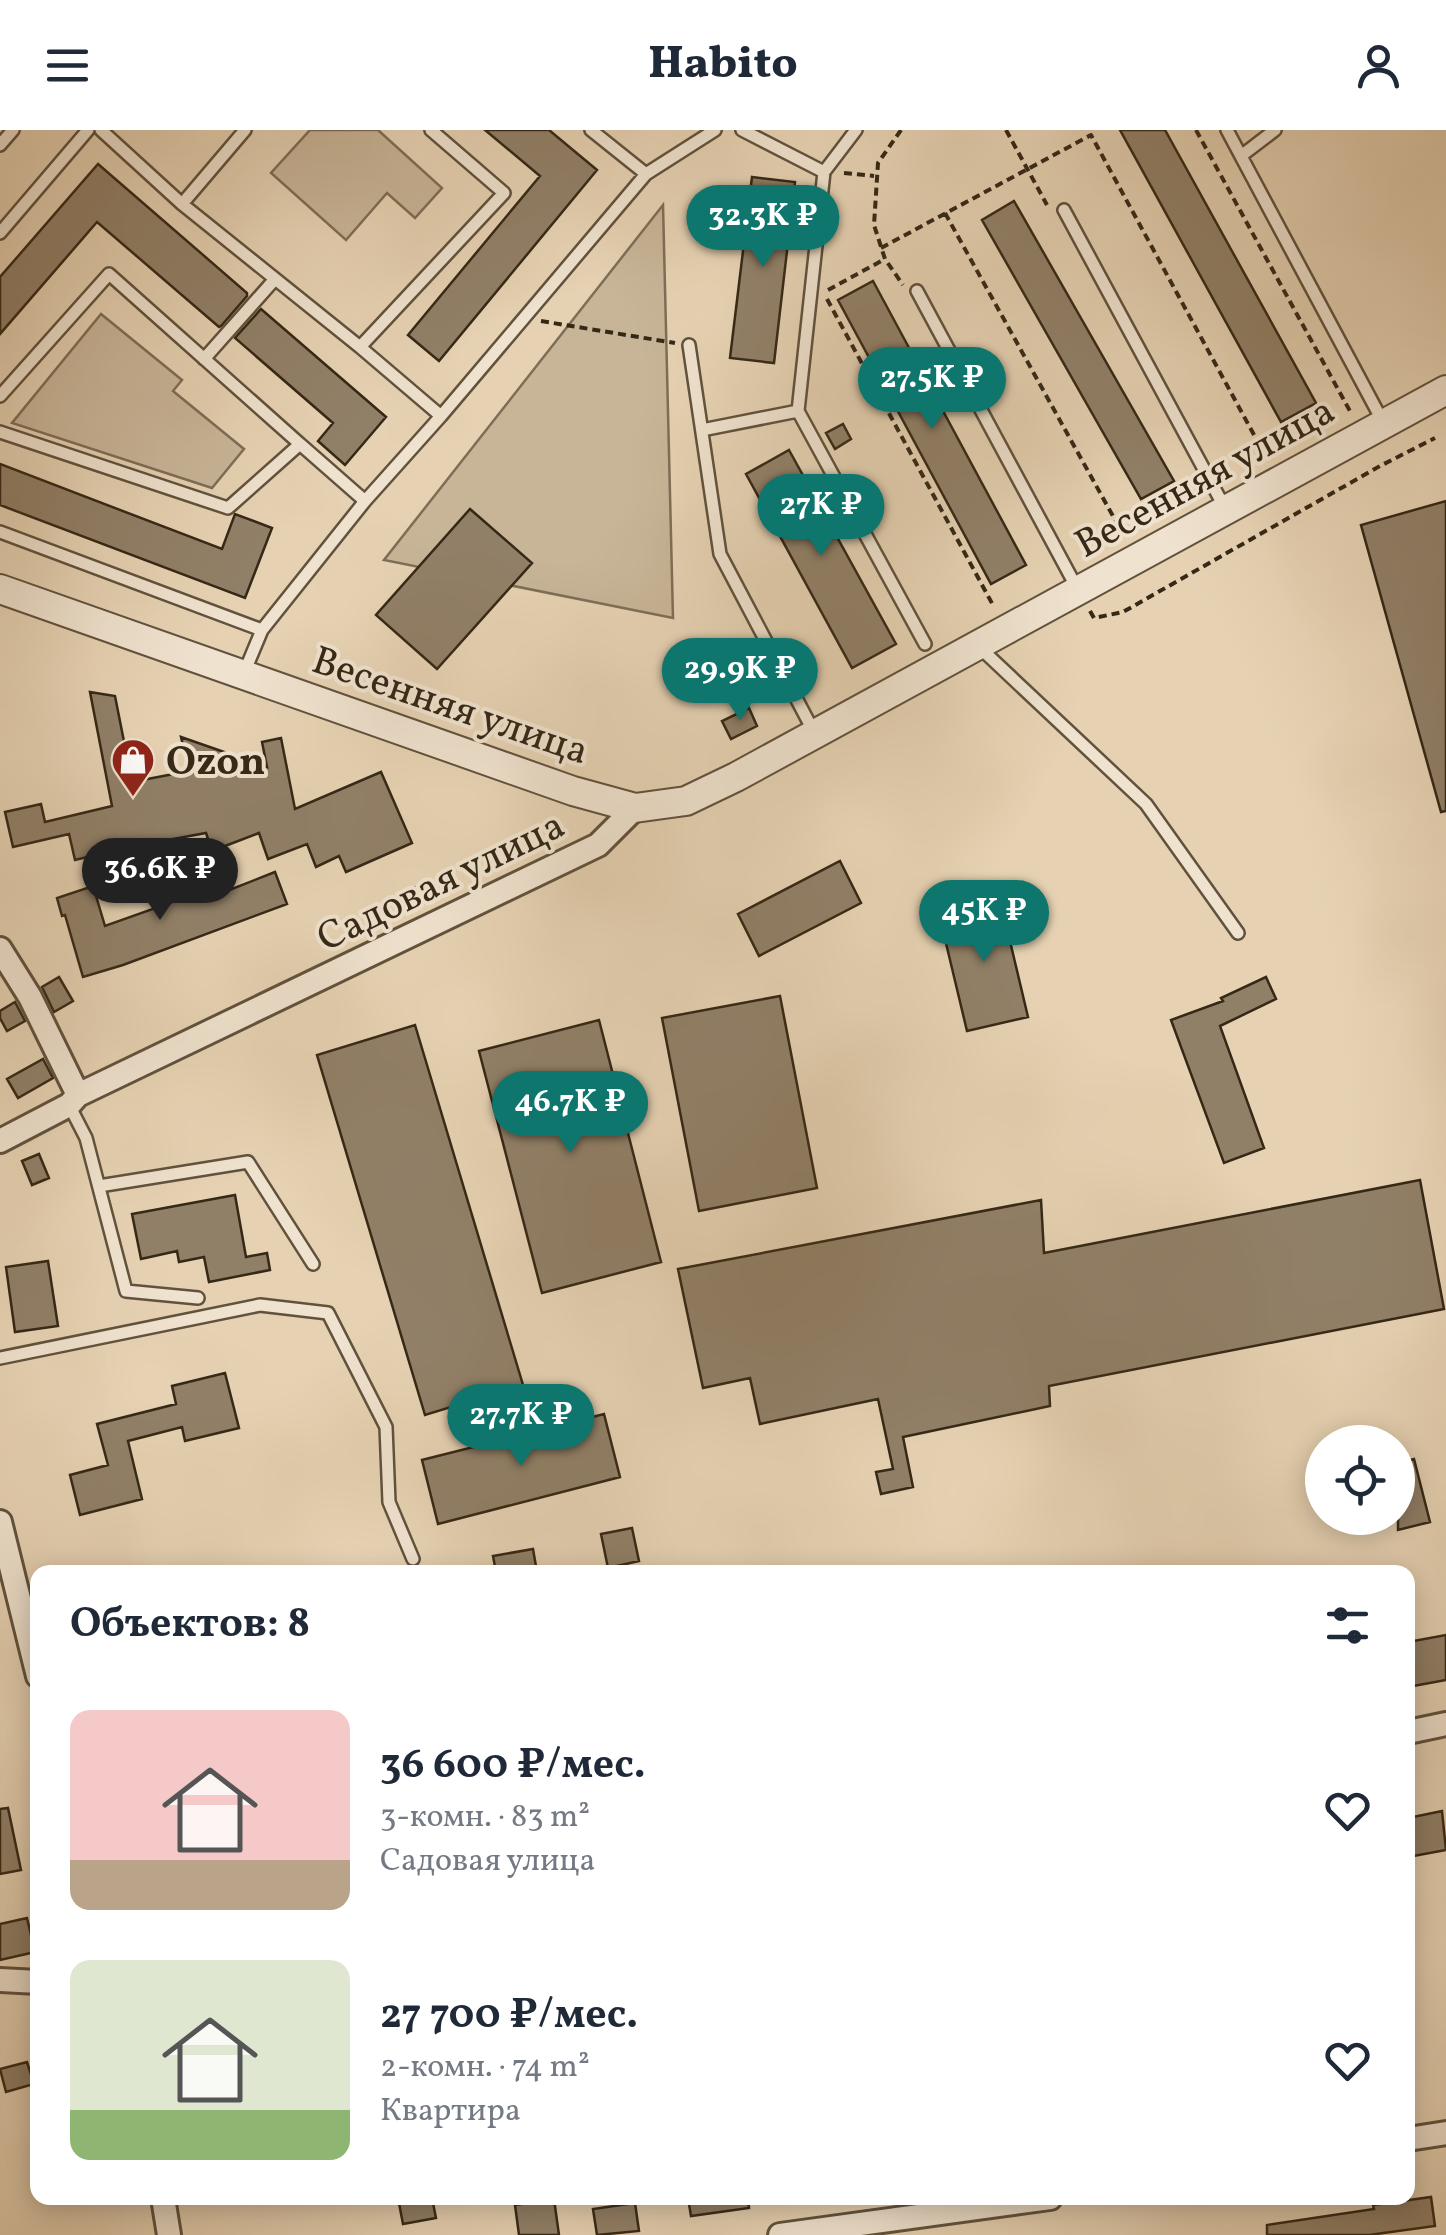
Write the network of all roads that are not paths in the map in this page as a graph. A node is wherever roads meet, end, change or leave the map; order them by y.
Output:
1 (13, 130) edge
2 (88, 130) edge
3 (101, 130) edge
4 (245, 130) edge
5 (431, 130) edge
6 (590, 130) edge
7 (715, 130) edge
8 (742, 130) edge
9 (856, 130) edge
10 (1227, 130) edge
11 (1275, 130) edge
12 (0, 145) edge
13 (1241, 156) junction
14 (824, 172) junction
15 (646, 174) junction
16 (182, 204) junction
17 (1064, 210) dead end
18 (0, 233) edge
19 (275, 279) junction
20 (917, 291) road end
21 (690, 345) road end
22 (360, 348) junction
23 (204, 359) junction
24 (1446, 390) edge
25 (0, 396) edge
26 (798, 410) junction
27 (441, 416) junction
28 (1374, 429) junction
29 (702, 430) junction
30 (0, 432) edge
31 (300, 444) junction
32 (364, 501) junction
33 (1226, 510) junction
34 (0, 532) edge
35 (0, 589) edge
36 (1078, 590) junction
37 (262, 630) junction
38 (925, 644) dead end
39 (977, 645) junction
40 (244, 674) junction
41 (815, 734) junction
42 (635, 808) junction
43 (1238, 933) dead end
44 (0, 948) edge
45 (74, 1100) junction
46 (0, 1141) edge
47 (99, 1186) junction
48 (313, 1264) dead end
49 (198, 1298) dead end
50 (0, 1358) edge
51 (0, 1522) edge
52 (413, 1559) dead end
53 (30, 1644) edge
54 (1446, 1724) edge
55 (1415, 1731) edge
56 (0, 1980) edge
57 (30, 1982) edge
58 (1446, 2132) edge
59 (1415, 2139) edge
60 (164, 2205) edge
61 (999, 2205) edge
62 (169, 2235) edge
63 (780, 2235) edge

1 - 12 lane
2 - 18 lane
3 - 16 lane
4 - 16 lane
5 - 22 lane
6 - 15 lane
7 - 15 lane
8 - 14 lane
9 - 14 lane
10 - 13 lane
11 - 13 lane
13 - 28 lane
14 - 26 lane
15 - 27 lane
16 - 19 lane
17 - 33 lane
19 - 22 lane
19 - 23 lane
20 - 36 lane
21 - 29 lane
22 - 27 lane
23 - 25 lane
23 - 31 lane
24 - 28 street, Весенняя улица
26 - 29 lane
26 - 38 lane
27 - 32 lane
28 - 33 street, Весенняя улица
29 - 41 lane
30 - 31 lane
31 - 32 lane
32 - 37 lane
33 - 36 street, Весенняя улица
34 - 37 lane
35 - 40 street, Весенняя улица
36 - 39 street, Весенняя улица
37 - 40 lane
39 - 41 street, Весенняя улица
39 - 43 lane
40 - 42 street, Весенняя улица
41 - 42 street, Весенняя улица
42 - 45 street, Садовая улица
44 - 45 street
45 - 46 street, Садовая улица
45 - 47 lane
47 - 48 lane
47 - 49 lane
50 - 52 lane
51 - 53 street
54 - 55 street
56 - 57 street
58 - 59 street
60 - 62 street
61 - 63 street

